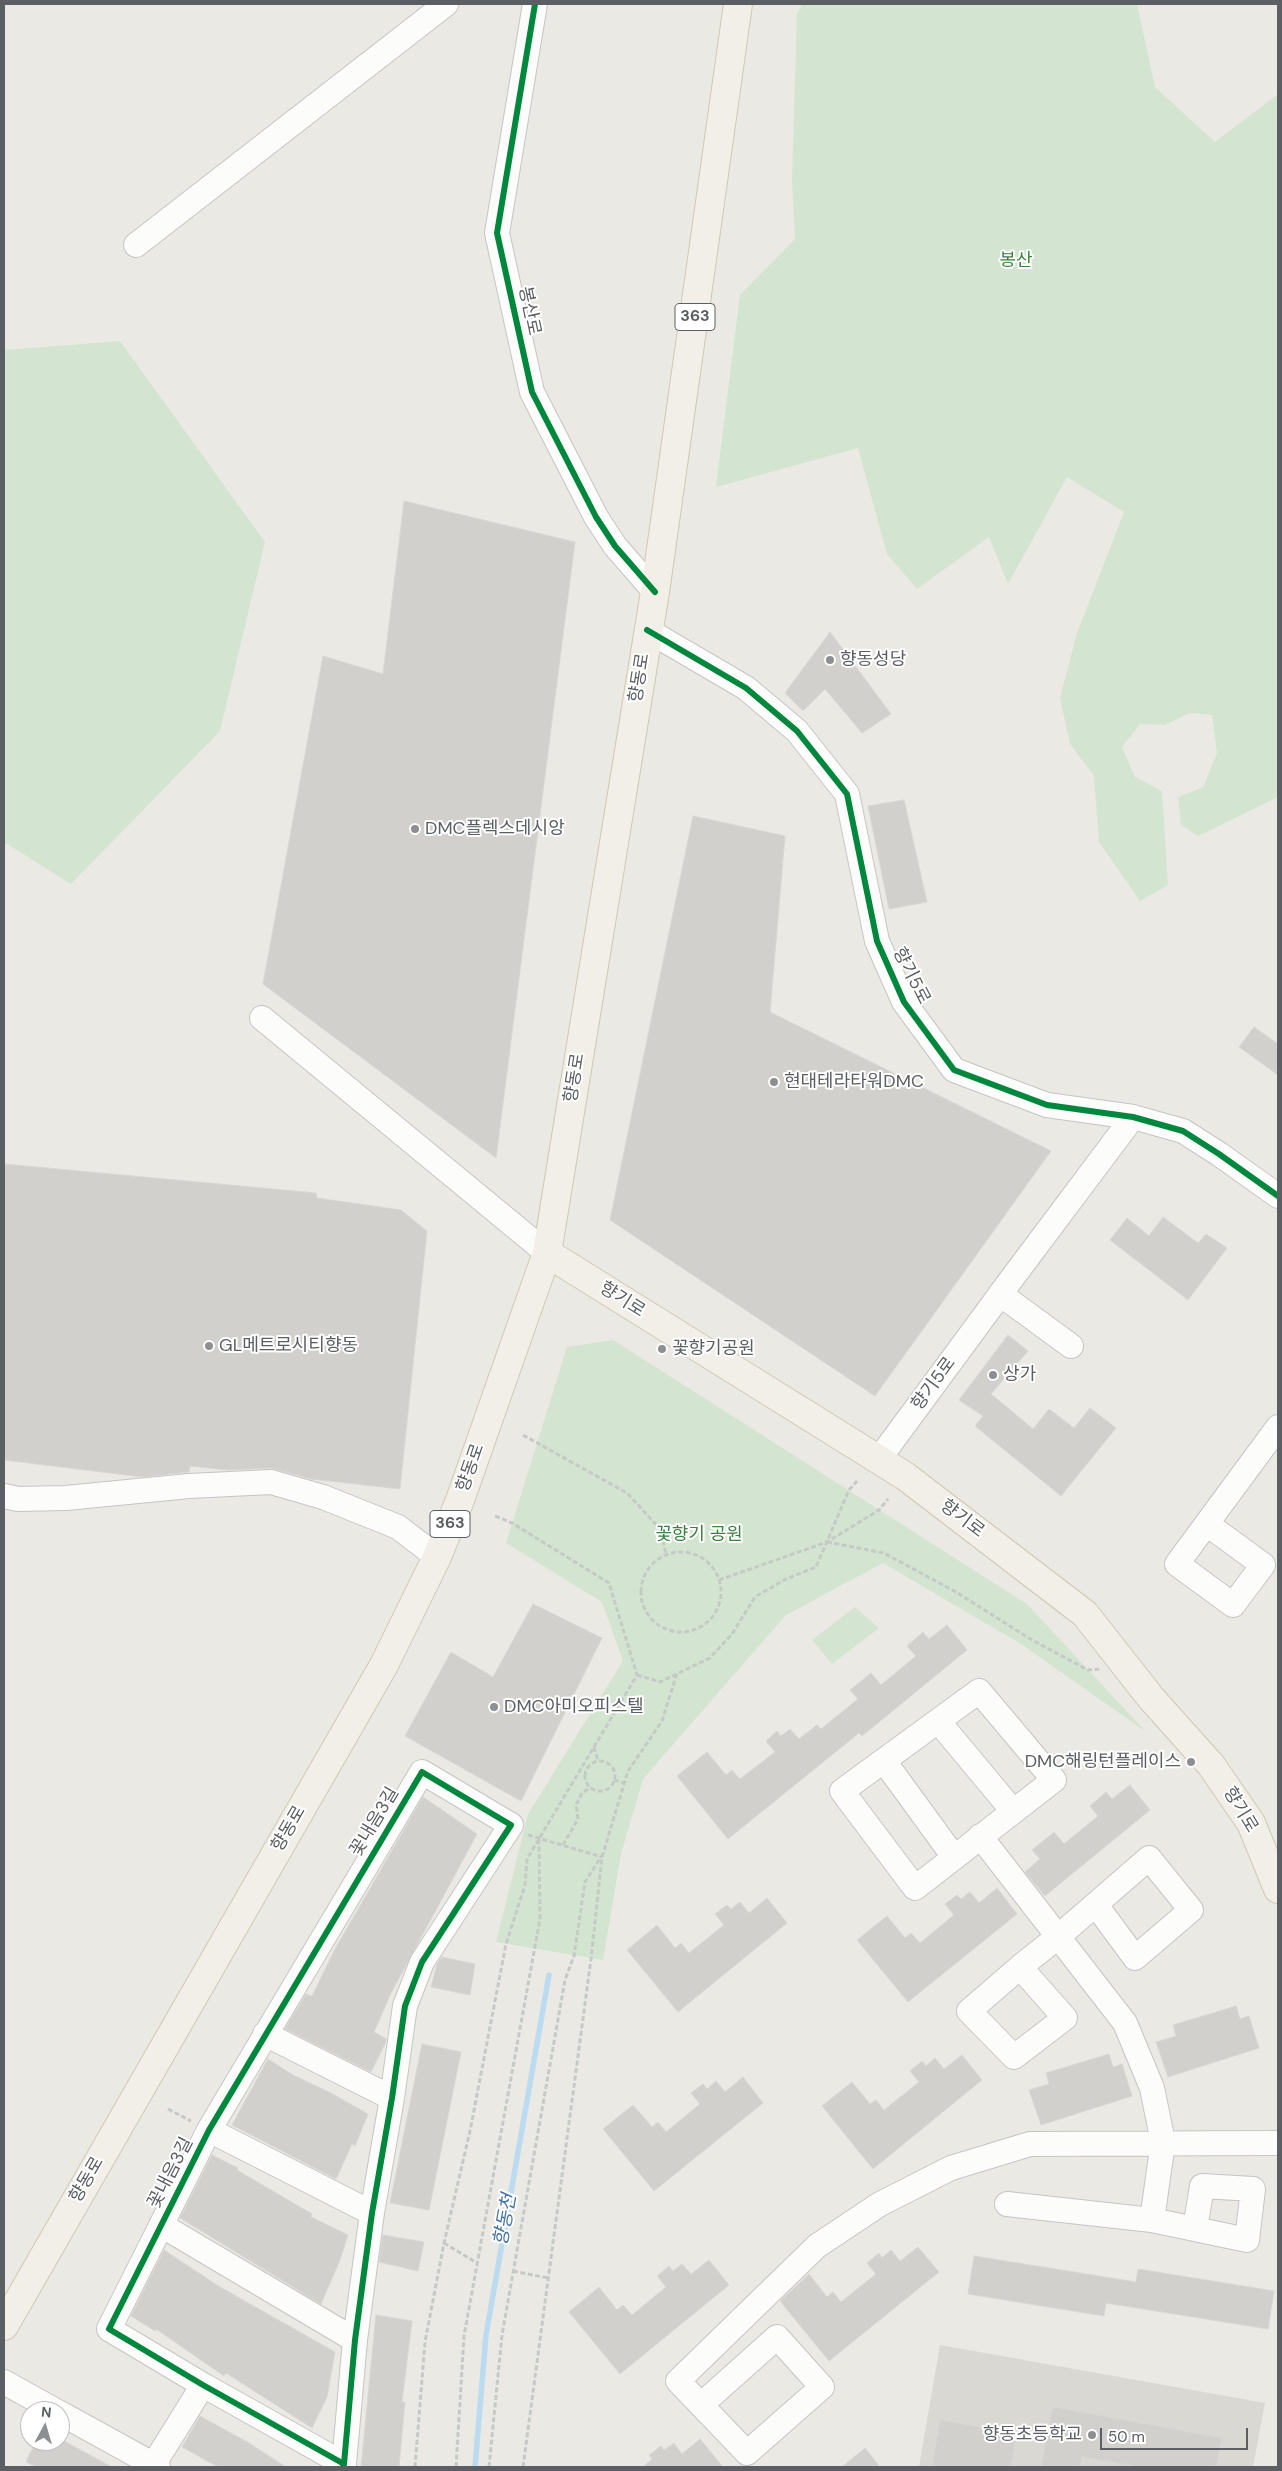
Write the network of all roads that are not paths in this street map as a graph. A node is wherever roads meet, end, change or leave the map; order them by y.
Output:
1 (446, 4) edge
2 (535, 4) edge
3 (738, 4) edge
4 (136, 245) dead end
5 (655, 592) junction
6 (647, 630) junction
7 (262, 1018) dead end
8 (1133, 1117) junction
9 (1278, 1196) edge
10 (547, 1253) junction
11 (1000, 1294) junction
12 (1072, 1346) dead end
13 (1278, 1427) edge
14 (880, 1459) junction
15 (4, 1496) edge
16 (1207, 1524) dead end
17 (437, 1557) junction
18 (938, 1721) junction
19 (884, 1760) junction
20 (1013, 1811) junction
21 (980, 1836) junction
22 (954, 1857) junction
23 (1278, 1889) edge
24 (1096, 1905) dead end
25 (1059, 1936) junction
26 (1020, 1967) dead end
27 (265, 2034) junction
28 (392, 2098) junction
29 (209, 2130) junction
30 (1164, 2142) junction
31 (1278, 2143) edge
32 (1007, 2204) dead end
33 (372, 2213) junction
34 (1152, 2220) junction
35 (161, 2225) junction
36 (1195, 2229) dead end
37 (4, 2326) edge
38 (355, 2340) junction
39 (4, 2382) edge
40 (203, 2385) junction
41 (38, 2401) edge
42 (702, 2404) junction
43 (70, 2419) edge
44 (344, 2465) edge
45 (155, 2467) edge

1 - 4 street
2 - 5 street, 봉산로
3 - 5 main road, 363
5 - 6 main road, 363
6 - 8 street, 향기5로
6 - 10 main road, 향동로 / 363
7 - 10 street
8 - 9 street, 향기5로
8 - 11 street, 향기5로
10 - 14 main road, 향기로
10 - 17 main road, 향동로 / 363
11 - 12 street
11 - 14 street, 향기5로
13 - 16 street
14 - 23 main road, 향기로
15 - 17 street
17 - 37 main road, 향동로 / 363
18 - 19 street
18 - 20 street
18 - 20 street
19 - 22 street
19 - 22 street
20 - 21 street
21 - 22 street
21 - 25 street
24 - 25 street
25 - 26 street
25 - 30 street
27 - 28 street
27 - 28 street, 꽃내음3길
27 - 29 street, 꽃내음3길
28 - 33 street, 꽃내음3길
29 - 33 street, 꽃내음3길
29 - 35 street, 꽃내음3길
30 - 31 street
30 - 34 street
30 - 42 street
32 - 34 street
33 - 38 street, 꽃내음3길
34 - 36 street
35 - 38 street, 꽃내음3길
35 - 40 street, 꽃내음3길
38 - 44 street, 꽃내음3길
39 - 41 street
40 - 44 street, 꽃내음3길
40 - 45 street
42 - 42 street
43 - 45 street

